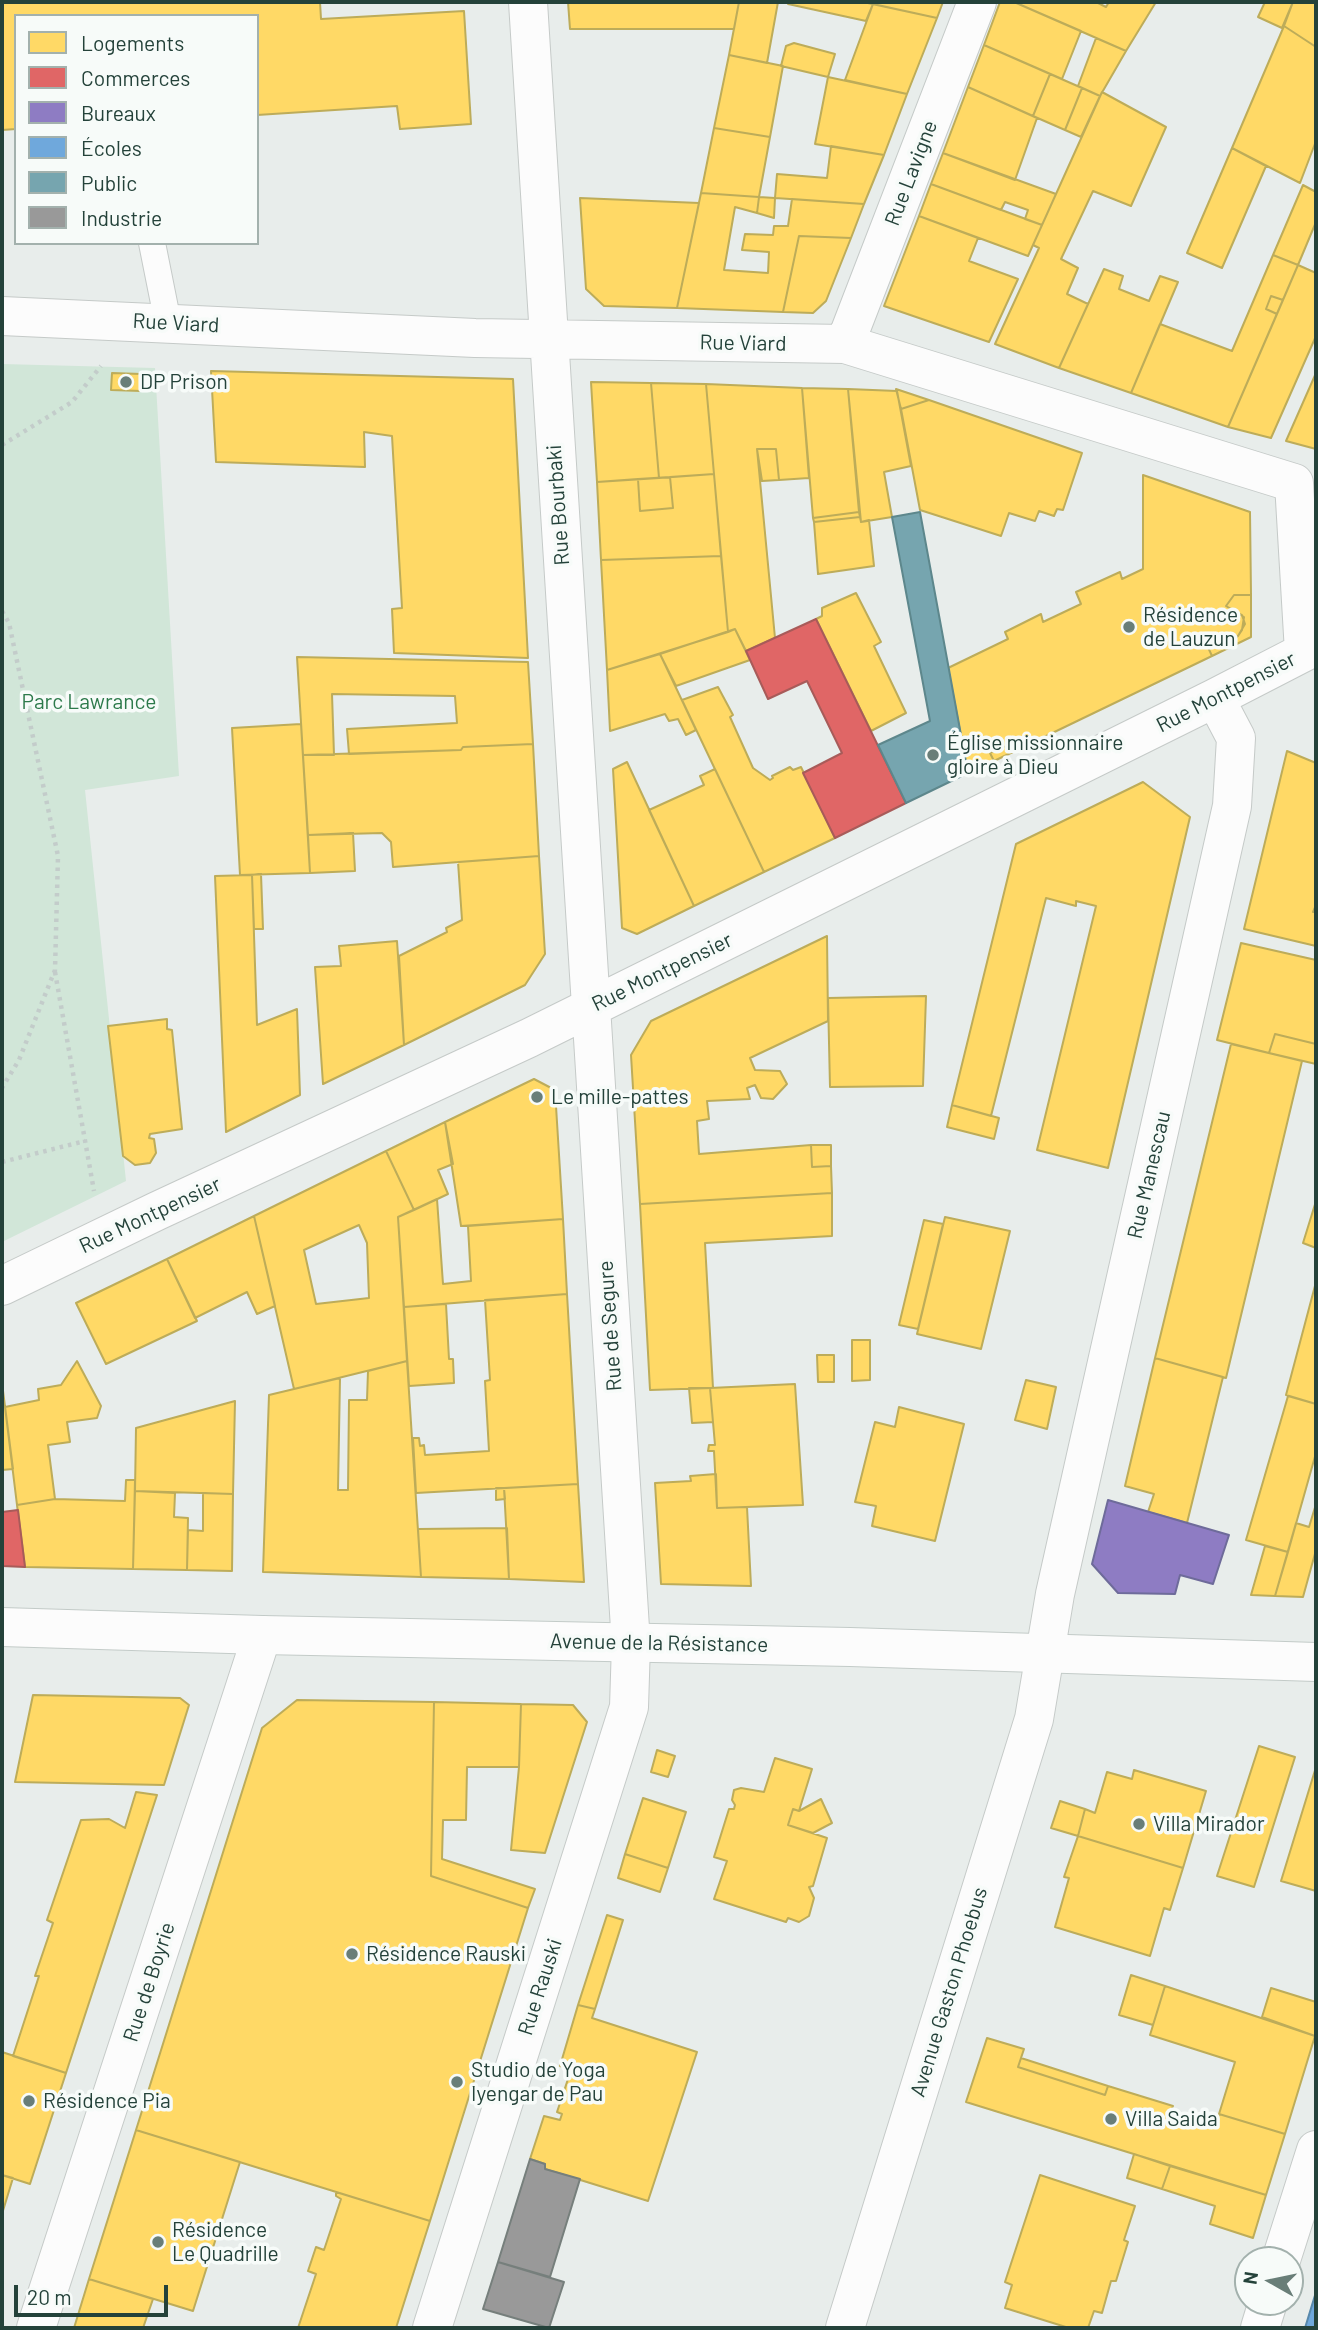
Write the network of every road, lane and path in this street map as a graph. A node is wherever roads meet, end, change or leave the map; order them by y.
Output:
1 (528, 2) edge
2 (977, 2) edge
3 (152, 245) edge
4 (2, 316) edge
5 (153, 322) junction
6 (548, 340) junction
7 (845, 344) junction
8 (2, 445) edge
9 (2, 611) edge
10 (1310, 649) edge
11 (1215, 698) junction
12 (55, 970) junction
13 (590, 1008) junction
14 (2, 1088) edge
15 (85, 1141) junction
16 (2, 1162) edge
17 (102, 1237) junction
18 (2, 1286) edge
19 (2, 1628) edge
20 (262, 1635) junction
21 (631, 1644) junction
22 (1046, 1654) junction
23 (1316, 1662) edge
24 (1316, 2151) edge
25 (1285, 2246) edge
26 (36, 2328) edge
27 (432, 2328) edge
28 (845, 2328) edge

1 - 6 street, Rue Bourbaki
2 - 7 street, Rue Lavigne
3 - 5 lane
4 - 5 street, Rue Viard
5 - 6 street, Rue Viard
5 - 8 path
6 - 7 street, Rue Viard
6 - 13 street, Rue Bourbaki
7 - 10 street, Rue Viard
9 - 12 path
10 - 11 street, Rue Montpensier
11 - 13 street, Rue Montpensier
11 - 22 street, Rue Manescau
12 - 14 path
12 - 15 path
13 - 17 street, Rue Montpensier
13 - 21 street, Rue de Segure
15 - 16 path
15 - 17 path
17 - 18 street, Rue Montpensier
19 - 20 street, Avenue de la Résistance
20 - 21 street, Avenue de la Résistance
20 - 26 street, Rue de Boyrie
21 - 22 street, Avenue de la Résistance
21 - 27 street, Rue Rauski
22 - 23 street, Avenue de la Résistance
22 - 28 street, Avenue Gaston Phoebus
24 - 25 street

